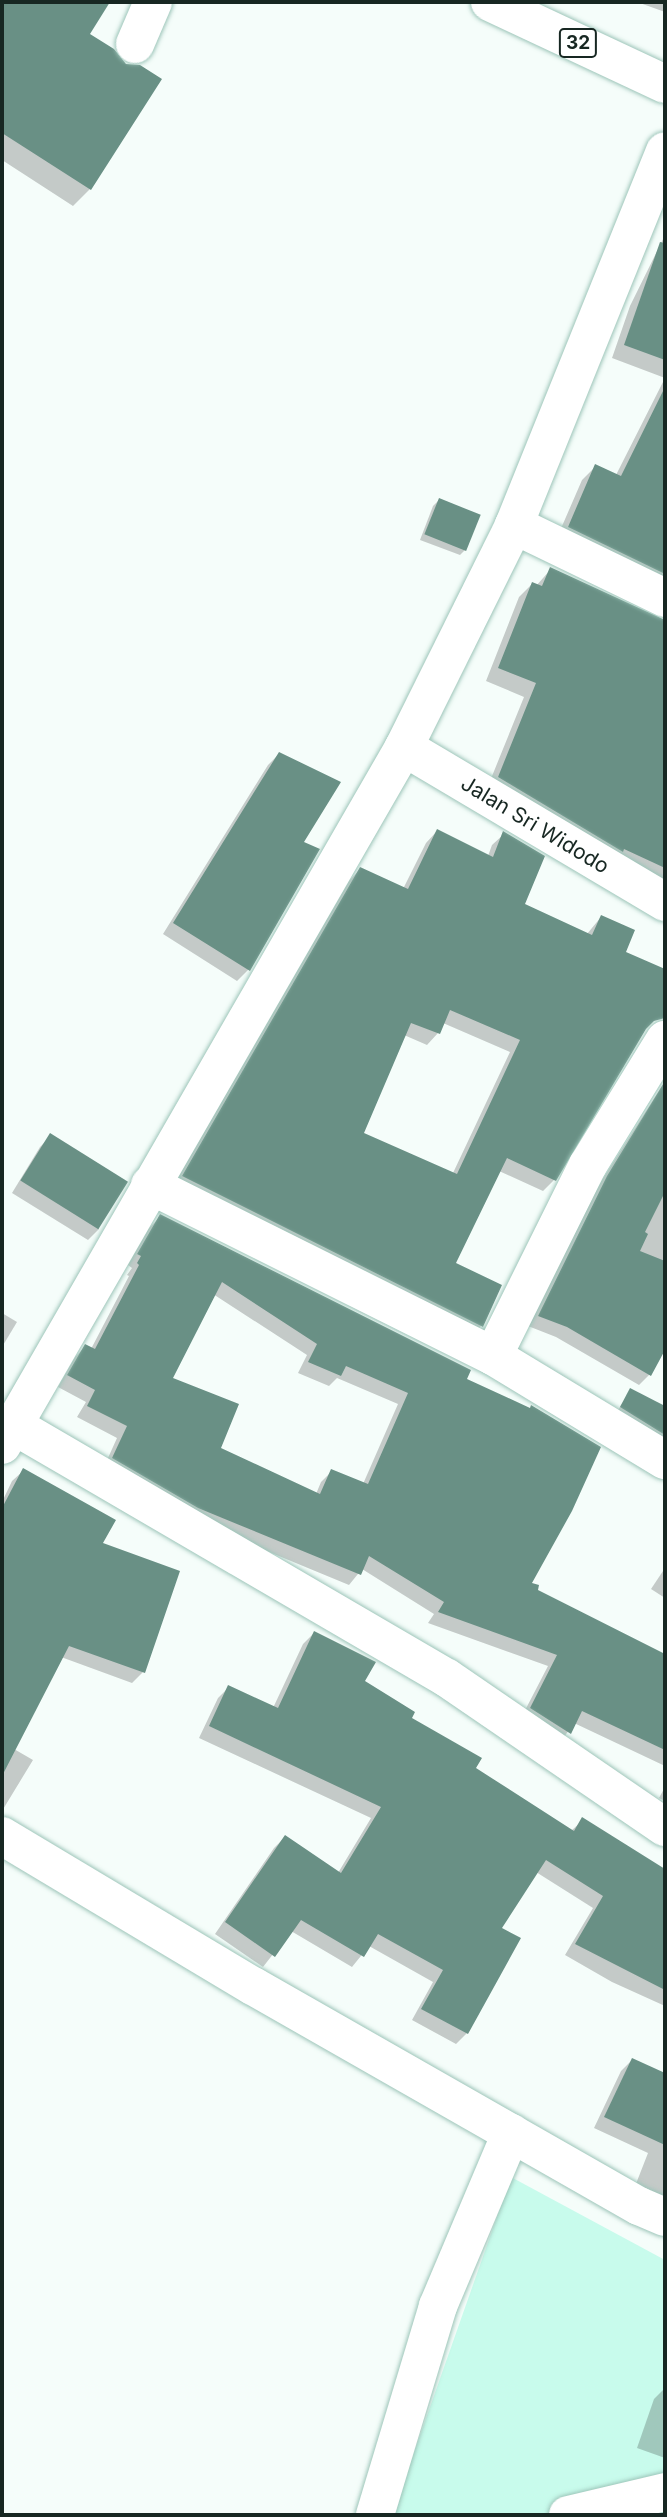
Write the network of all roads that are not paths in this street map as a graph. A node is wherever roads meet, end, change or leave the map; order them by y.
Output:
1 (153, 2) edge
2 (490, 2) edge
3 (135, 44) dead end
4 (665, 84) edge
5 (665, 151) edge
6 (514, 525) junction
7 (665, 598) edge
8 (404, 747) junction
9 (665, 902) edge
10 (665, 1040) edge
11 (150, 1185) junction
12 (493, 1356) junction
13 (8, 1435) edge
14 (665, 1460) edge
15 (665, 1827) edge
16 (2, 1836) edge
17 (511, 2133) junction
18 (665, 2217) edge
19 (665, 2492) edge
20 (375, 2515) edge
21 (568, 2515) edge

1 - 3 main road
2 - 4 main road, 32
5 - 6 main road
6 - 7 main road
6 - 8 main road
8 - 9 main road, Jalan Sri Widodo
8 - 11 main road
10 - 12 main road
11 - 12 main road
11 - 13 main road
12 - 14 main road
13 - 15 main road
16 - 17 main road
17 - 18 main road
17 - 20 main road
19 - 21 main road

